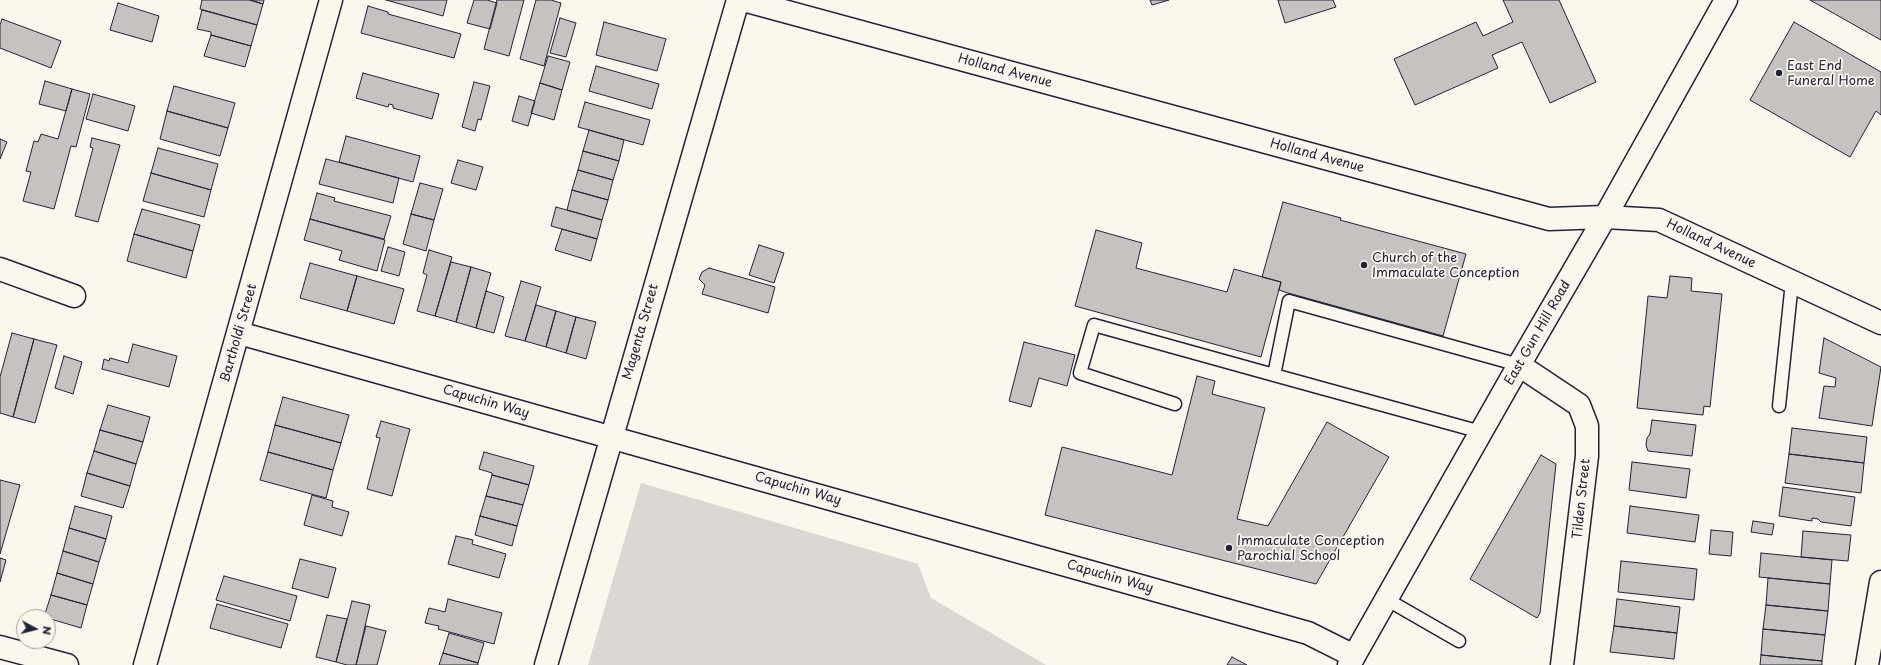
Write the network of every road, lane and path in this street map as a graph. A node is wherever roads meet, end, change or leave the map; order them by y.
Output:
1 (331, 0) edge
2 (738, 0) edge
3 (743, 0) edge
4 (1726, 0) edge
5 (1605, 217) junction
6 (0, 269) edge
7 (1792, 282) junction
8 (74, 296) dead end
9 (1881, 323) edge
10 (239, 333) junction
11 (1519, 364) junction
12 (1274, 375) junction
13 (1175, 404) dead end
14 (1779, 406) dead end
15 (1481, 432) junction
16 (610, 436) junction
17 (1881, 582) edge
18 (1386, 599) junction
19 (1459, 641) dead end
20 (0, 647) edge
21 (1351, 660) edge
22 (67, 665) edge
23 (146, 665) edge
24 (546, 665) edge
25 (1562, 665) edge
26 (1867, 665) edge

1 - 10 street, Bartholdi Street
2 - 16 street, Magenta Street
3 - 5 street, Holland Avenue
4 - 5 street, East Gun Hill Road
5 - 7 street, Holland Avenue
5 - 11 street, East Gun Hill Road
6 - 8 street
7 - 9 street, Holland Avenue
7 - 14 lane
10 - 16 street, Capuchin Way
10 - 23 street, Bartholdi Street
11 - 12 lane
11 - 15 street, East Gun Hill Road
11 - 25 street, Tilden Street
12 - 13 lane
12 - 15 lane
15 - 18 street, East Gun Hill Road
16 - 21 street, Capuchin Way
16 - 24 street, Magenta Street
17 - 26 street
18 - 19 lane
18 - 21 street, East Gun Hill Road
20 - 22 street

